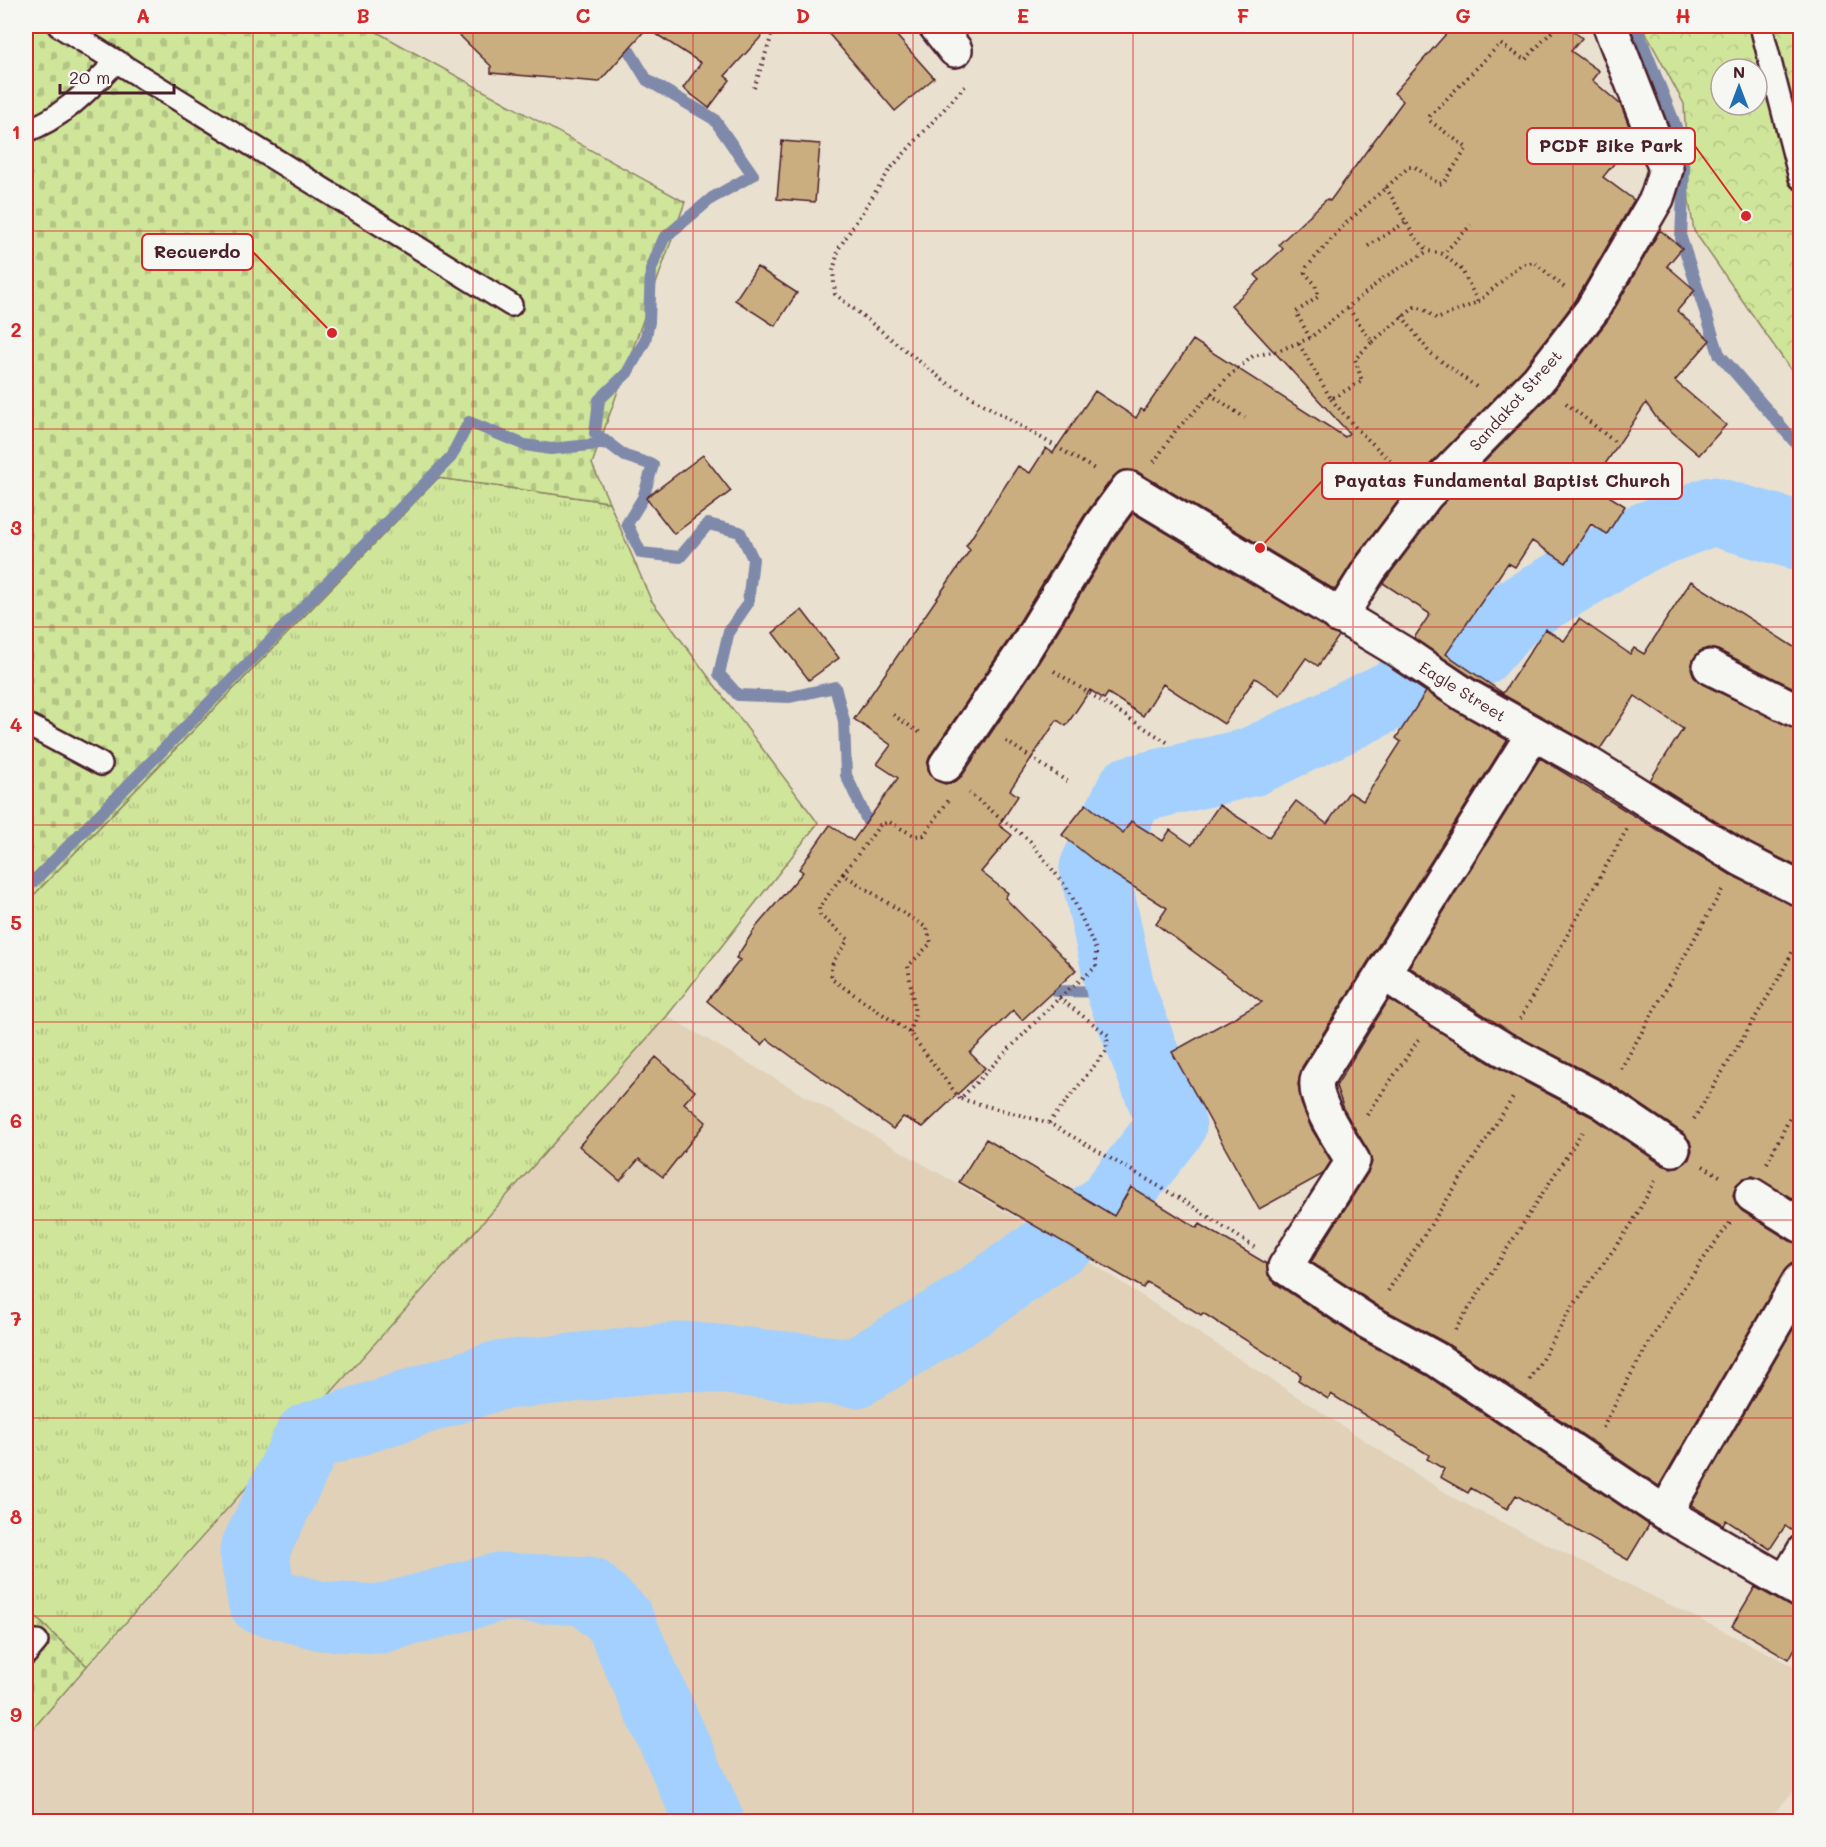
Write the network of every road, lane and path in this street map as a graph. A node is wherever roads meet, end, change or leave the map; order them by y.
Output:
1 (59, 26) edge
2 (775, 26) edge
3 (1557, 26) edge
4 (1610, 26) edge
5 (1761, 26) edge
6 (945, 38) edge
7 (117, 61) junction
8 (754, 88) dead end
9 (26, 131) edge
10 (1800, 178) edge
11 (1386, 188) junction
12 (1406, 222) junction
13 (1471, 225) dead end
14 (1368, 246) dead end
15 (1428, 252) junction
16 (1443, 254) junction
17 (1478, 302) junction
18 (511, 305) dead end
19 (1349, 309) junction
20 (1592, 310) junction
21 (1402, 316) junction
22 (1310, 338) junction
23 (1371, 342) junction
24 (1299, 344) junction
25 (1538, 380) junction
26 (1210, 393) junction
27 (1331, 399) junction
28 (1508, 410) junction
29 (1245, 418) dead end
30 (1615, 442) dead end
31 (1128, 488) junction
32 (1426, 495) junction
33 (1340, 617) junction
34 (1023, 652) junction
35 (1710, 668) dead end
36 (1800, 712) edge
37 (976, 721) junction
38 (26, 724) edge
39 (1533, 734) junction
40 (1170, 744) dead end
41 (101, 764) dead end
42 (1068, 782) dead end
43 (954, 783) junction
44 (1643, 800) junction
45 (1741, 859) junction
46 (843, 874) junction
47 (1800, 889) edge
48 (1384, 973) junction
49 (1059, 998) junction
50 (1439, 1010) junction
51 (910, 1033) junction
52 (1503, 1049) junction
53 (1533, 1067) junction
54 (1800, 1098) edge
55 (960, 1099) junction
56 (1602, 1101) junction
57 (1049, 1123) junction
58 (1673, 1149) joint
59 (1353, 1161) junction
60 (1752, 1195) junction
61 (1800, 1225) edge
62 (1228, 1230) dead end
63 (1800, 1280) edge
64 (1368, 1322) junction
65 (1436, 1359) junction
66 (1587, 1461) junction
67 (1665, 1513) junction
68 (1800, 1546) edge
69 (1790, 1586) edge

1 - 7 lane
2 - 8 path
3 - 11 path
4 - 20 street, Sandakot Street
5 - 10 lane
6 - 31 path
7 - 9 lane
7 - 18 lane
11 - 12 path
11 - 22 path
12 - 14 path
12 - 15 path
13 - 16 path
15 - 16 path
15 - 19 path
16 - 17 path
17 - 20 path
17 - 21 path
19 - 22 path
19 - 23 path
20 - 25 street, Sandakot Street
21 - 23 path
21 - 28 path
22 - 24 path
23 - 27 path
24 - 26 path
24 - 27 path
25 - 28 street, Sandakot Street
25 - 30 path
26 - 29 path
26 - 31 path
27 - 32 path
28 - 32 street, Sandakot Street
31 - 33 street, Eagle Street
31 - 34 street
32 - 33 street, Sandakot Street
33 - 39 street, Eagle Street
34 - 37 street
34 - 40 path
35 - 36 street
37 - 42 path
37 - 43 street
38 - 41 lane
39 - 44 street, Eagle Street
39 - 48 street
43 - 46 path
43 - 49 path
44 - 45 street, Eagle Street
44 - 52 path
45 - 47 street, Eagle Street
45 - 56 path
46 - 51 path
46 - 51 path
48 - 50 street
48 - 59 street
49 - 55 path
49 - 57 path
50 - 52 street
50 - 59 path
51 - 55 path
52 - 53 street
53 - 56 street
53 - 64 path
54 - 60 path
55 - 57 path
56 - 58 street
56 - 65 path
57 - 62 path
58 - 60 path
59 - 64 street
60 - 61 street
60 - 66 path
63 - 67 street
64 - 65 street
65 - 66 street
66 - 67 street
67 - 69 street
68 - 69 lane

